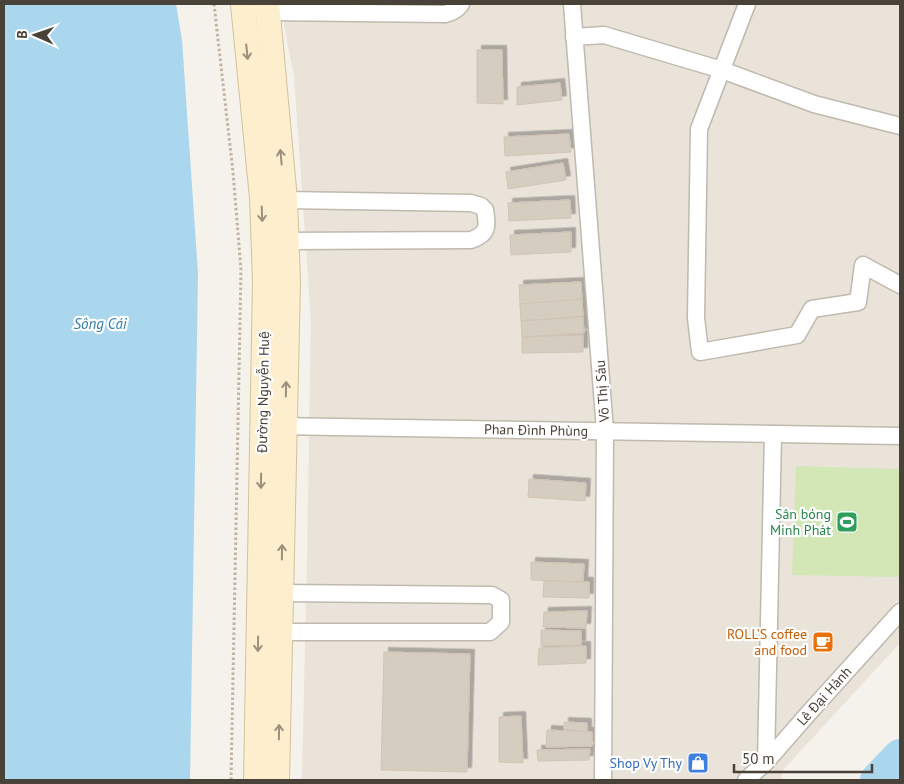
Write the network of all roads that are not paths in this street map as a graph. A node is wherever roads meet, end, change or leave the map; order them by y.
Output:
1 (243, 4) edge
2 (461, 4) edge
3 (572, 4) edge
4 (747, 4) edge
5 (264, 7) edge
6 (574, 37) junction
7 (722, 70) junction
8 (900, 126) edge
9 (285, 200) junction
10 (287, 241) junction
11 (900, 285) edge
12 (262, 426) junction
13 (285, 426) junction
14 (605, 431) junction
15 (774, 434) junction
16 (900, 436) edge
17 (282, 593) junction
18 (900, 612) edge
19 (281, 632) junction
20 (766, 762) junction
21 (256, 780) edge
22 (277, 780) edge
23 (603, 780) edge
24 (746, 780) edge

1 -> 12 main road, Đường Nguyễn Huệ
2 - 5 street
3 - 6 street, Võ Thị Sáu
4 - 7 street
9 -> 5 main road, Đường Nguyễn Huệ
6 - 7 street
6 - 14 street, Võ Thị Sáu
7 - 8 street
7 - 11 street
9 - 10 main road, Đường Nguyễn Huệ
9 - 10 street
13 -> 10 main road, Đường Nguyễn Huệ
12 - 13 street, Phan Đình Phùng
12 -> 21 main road, Đường Nguyễn Huệ
13 - 14 street, Phan Đình Phùng
17 -> 13 main road, Đường Nguyễn Huệ
14 - 15 street, Phan Đình Phùng
14 - 23 street, Võ Thị Sáu
15 - 16 street, Phan Đình Phùng
15 - 20 street
17 - 19 main road, Đường Nguyễn Huệ
17 - 19 street
18 - 20 street, Lê Đại Hành
22 -> 19 main road, Đường Nguyễn Huệ
20 - 24 street, Lê Đại Hành

